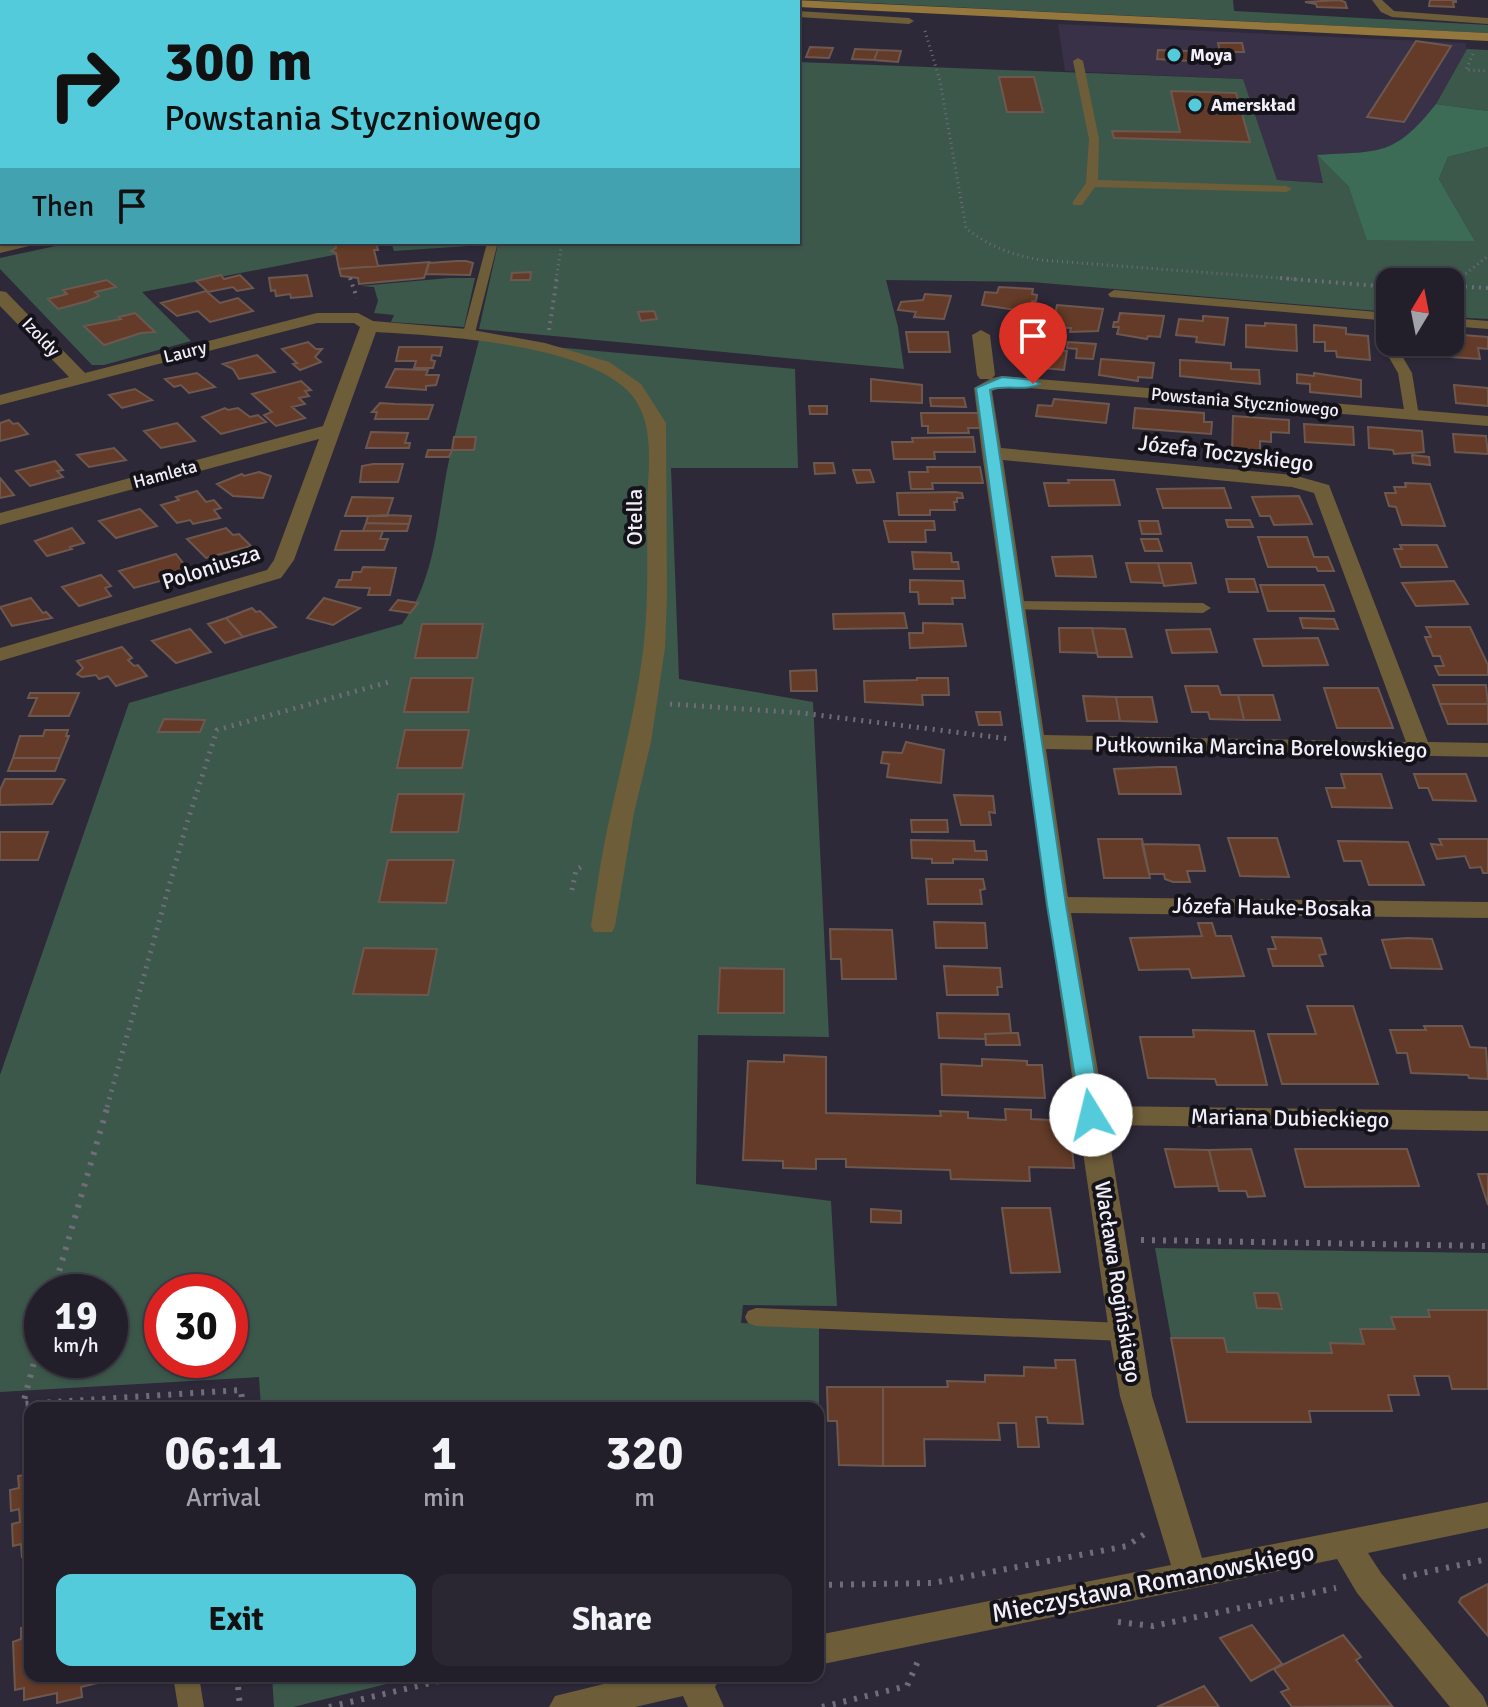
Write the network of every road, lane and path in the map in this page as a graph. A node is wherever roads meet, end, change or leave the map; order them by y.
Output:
1 (1377, 0) edge
2 (800, 3) edge
3 (800, 14) edge
4 (909, 21) dead end
5 (1488, 21) edge
6 (924, 28) dead end
7 (1488, 37) edge
8 (1475, 50) dead end
9 (1078, 61) dead end
10 (1488, 71) edge
11 (1092, 183) junction
12 (1286, 189) dead end
13 (1078, 203) dead end
14 (562, 244) edge
15 (491, 246) dead end
16 (1488, 256) edge
17 (1464, 275) edge
18 (1376, 286) edge
19 (1464, 287) edge
20 (1488, 288) edge
21 (1114, 294) dead end
22 (0, 296) edge
23 (1376, 320) edge
24 (1464, 323) edge
25 (1488, 325) edge
26 (369, 326) junction
27 (469, 333) junction
28 (548, 335) dead end
29 (981, 335) dead end
30 (1395, 356) edge
31 (994, 378) junction
32 (81, 379) junction
33 (0, 400) edge
34 (1412, 416) junction
35 (1488, 421) edge
36 (331, 430) junction
37 (991, 453) junction
38 (0, 519) edge
39 (1014, 606) junction
40 (1203, 608) dead end
41 (0, 655) edge
42 (389, 682) dead end
43 (684, 705) dead end
44 (1034, 742) junction
45 (1420, 750) junction
46 (1488, 750) edge
47 (596, 859) dead end
48 (572, 890) dead end
49 (1057, 905) junction
50 (1488, 910) edge
51 (603, 926) dead end
52 (1091, 1115) junction
53 (1488, 1121) edge
54 (1112, 1238) junction
55 (1488, 1246) edge
56 (58, 1274) edge
57 (756, 1317) dead end
58 (1124, 1332) junction
59 (30, 1378) edge
60 (54, 1402) edge
61 (242, 1402) edge
62 (24, 1404) edge
63 (1488, 1515) edge
64 (1152, 1529) dead end
65 (1346, 1545) junction
66 (1488, 1559) edge
67 (1190, 1573) junction
68 (1395, 1579) dead end
69 (824, 1585) edge
70 (1347, 1587) dead end
71 (1102, 1620) dead end
72 (824, 1649) edge
73 (934, 1655) dead end
74 (187, 1682) edge
75 (238, 1682) edge
76 (435, 1682) edge
77 (701, 1687) edge
78 (191, 1707) edge
79 (240, 1707) edge
80 (329, 1707) edge
81 (567, 1707) edge
82 (822, 1707) edge
83 (1471, 1707) edge

1 - 5 lane
2 - 7 street
3 - 4 lane
6 - 18 path
8 - 10 path
9 - 11 lane
11 - 12 lane
11 - 13 lane
14 - 28 path
15 - 27 lane
16 - 17 path
19 - 20 path
21 - 23 lane
22 - 32 street, Izoldy
24 - 25 lane
26 - 27 street, Otella
26 - 32 street, Laury
26 - 36 street, Poloniusza
27 - 51 street, Otella
29 - 31 street
30 - 34 lane
31 - 34 street, Powstania Styczniowego
31 - 37 street, Wacława Rogińskiego
32 - 33 street, Laury
34 - 35 street, Powstania Styczniowego
36 - 38 street, Hamleta
36 - 41 street, Poloniusza
37 - 39 street, Wacława Rogińskiego
37 - 45 street, Józefa Toczyskiego
39 - 40 lane
39 - 44 street, Wacława Rogińskiego
42 - 56 path
43 - 44 path
44 - 45 street, Pułkownika Marcina Borelowskiego
44 - 49 street, Wacława Rogińskiego
45 - 46 street, Pułkownika Marcina Borelowskiego
47 - 48 path
49 - 50 street, Józefa Hauke-Bosaka
49 - 52 street, Wacława Rogińskiego
52 - 53 street, Mariana Dubieckiego
52 - 54 street, Wacława Rogińskiego
54 - 55 path
54 - 58 street, Wacława Rogińskiego
57 - 58 lane
58 - 67 street, Wacława Rogińskiego
59 - 62 path
60 - 61 path
63 - 65 street, Mieczysława Romanowskiego
64 - 69 path
65 - 67 street, Mieczysława Romanowskiego
65 - 83 street
66 - 68 path
67 - 72 street, Mieczysława Romanowskiego
70 - 71 path
73 - 82 path
74 - 78 lane
75 - 79 path
76 - 80 path
77 - 81 street

